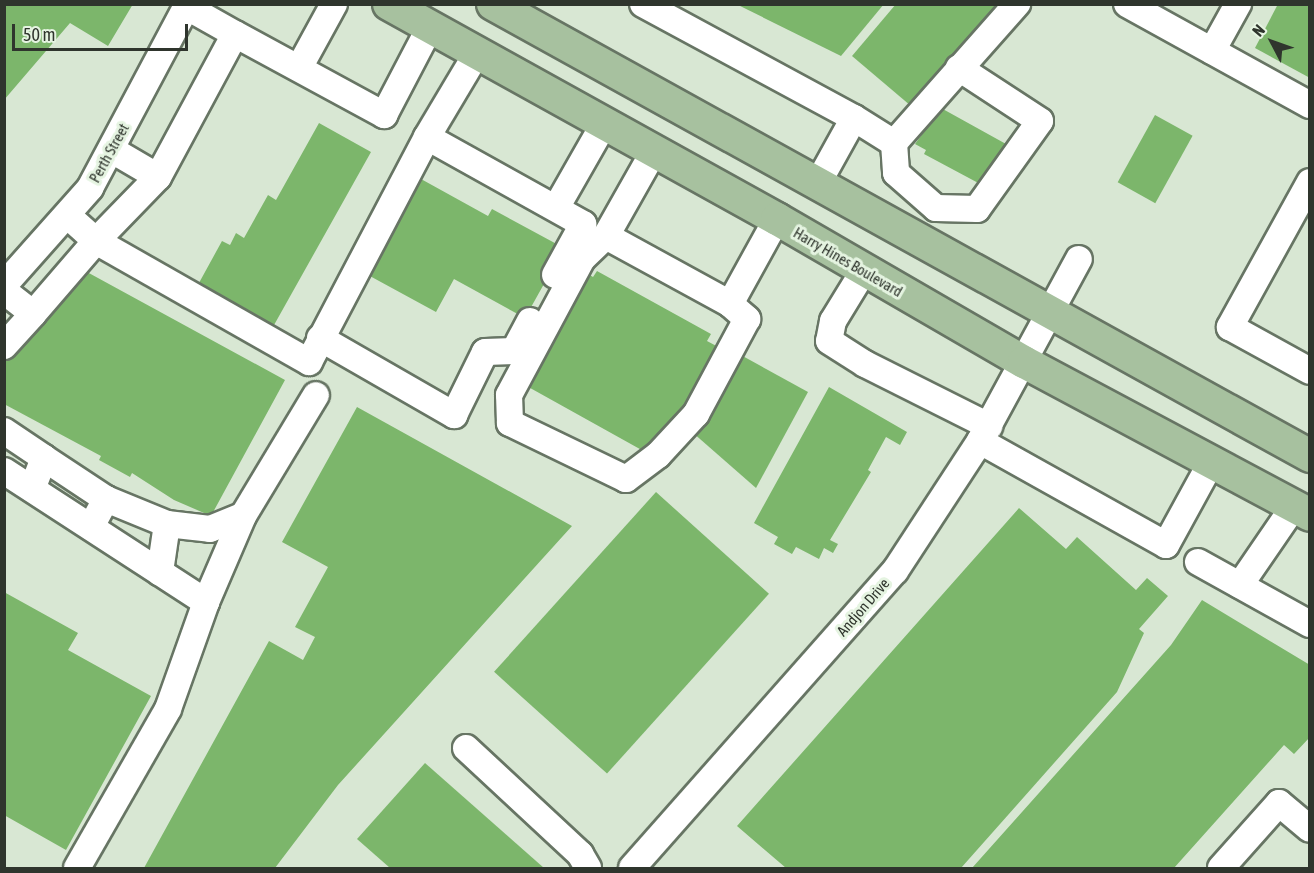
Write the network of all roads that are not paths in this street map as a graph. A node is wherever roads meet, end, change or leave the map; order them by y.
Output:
1 (334, 4) edge
2 (389, 4) edge
3 (493, 4) edge
4 (643, 4) edge
5 (1017, 4) edge
6 (1127, 4) edge
7 (1238, 4) edge
8 (188, 6) edge
9 (430, 27) junction
10 (235, 34) junction
11 (1212, 51) junction
12 (477, 53) junction
13 (299, 68) junction
14 (959, 68) junction
15 (1310, 105) edge
16 (854, 118) junction
17 (604, 124) junction
18 (428, 137) junction
19 (894, 143) junction
20 (112, 150) junction
21 (654, 152) junction
22 (158, 177) junction
23 (1310, 182) edge
24 (818, 183) junction
25 (936, 207) junction
26 (556, 208) junction
27 (68, 216) junction
28 (777, 219) junction
29 (606, 236) junction
30 (918, 240) junction
31 (96, 241) junction
32 (1079, 259) dead end
33 (863, 272) junction
34 (4, 285) edge
35 (4, 291) edge
36 (730, 304) junction
37 (33, 314) junction
38 (1049, 314) junction
39 (320, 338) junction
40 (4, 346) edge
41 (1024, 362) junction
42 (1310, 371) edge
43 (316, 395) dead end
44 (4, 431) edge
45 (984, 434) junction
46 (1308, 453) edge
47 (44, 458) junction
48 (1212, 461) junction
49 (4, 471) edge
50 (32, 489) junction
51 (106, 499) junction
52 (1301, 511) edge
53 (243, 516) junction
54 (167, 524) junction
55 (91, 527) junction
56 (1198, 562) dead end
57 (160, 572) junction
58 (1240, 585) junction
59 (206, 602) junction
60 (1310, 624) edge
61 (466, 748) dead end
62 (1310, 829) edge
63 (77, 868) edge
64 (588, 868) edge
65 (632, 868) edge
66 (1221, 868) edge

1 - 13 street
2 - 9 main road, Harry Hines Boulevard
3 - 24 main road
4 - 16 street
5 - 14 street
6 - 11 street
7 - 11 street
8 - 10 street
8 - 20 street, Perth Street
9 - 12 main road, Harry Hines Boulevard
9 - 13 street
10 - 13 street
10 - 22 street
11 - 15 street
12 - 17 main road, Harry Hines Boulevard
12 - 18 street
14 - 19 street
14 - 25 street
16 - 19 street
16 - 24 street
17 - 21 main road, Harry Hines Boulevard
17 - 26 street
18 - 26 street
18 - 39 street
19 - 25 street
20 - 22 street
20 - 27 street, Perth Street
21 - 28 main road, Harry Hines Boulevard
21 - 29 street
22 - 31 street
23 - 42 street
24 - 30 main road
25 - 30 street
26 - 39 street
27 - 31 street
27 - 34 street, Perth Street
28 - 33 main road, Harry Hines Boulevard
28 - 36 street
29 - 36 street
29 - 36 street
30 - 38 main road
31 - 37 street
31 - 39 street
32 - 38 street, Andjon Drive
33 - 41 main road, Harry Hines Boulevard
33 - 45 street
35 - 37 street
37 - 40 street
38 - 41 street, Andjon Drive
38 - 46 main road
41 - 45 street, Andjon Drive
41 - 48 main road, Harry Hines Boulevard
43 - 53 street
44 - 47 street
45 - 48 street
45 - 65 street, Andjon Drive
47 - 50 street
47 - 51 street
48 - 52 main road, Harry Hines Boulevard
49 - 50 street
50 - 55 street
51 - 54 street
51 - 55 street
52 - 58 street
53 - 54 street
53 - 59 street
54 - 57 street
55 - 57 street
56 - 58 street
57 - 59 street
58 - 60 street
59 - 63 street
61 - 64 street
62 - 66 street

